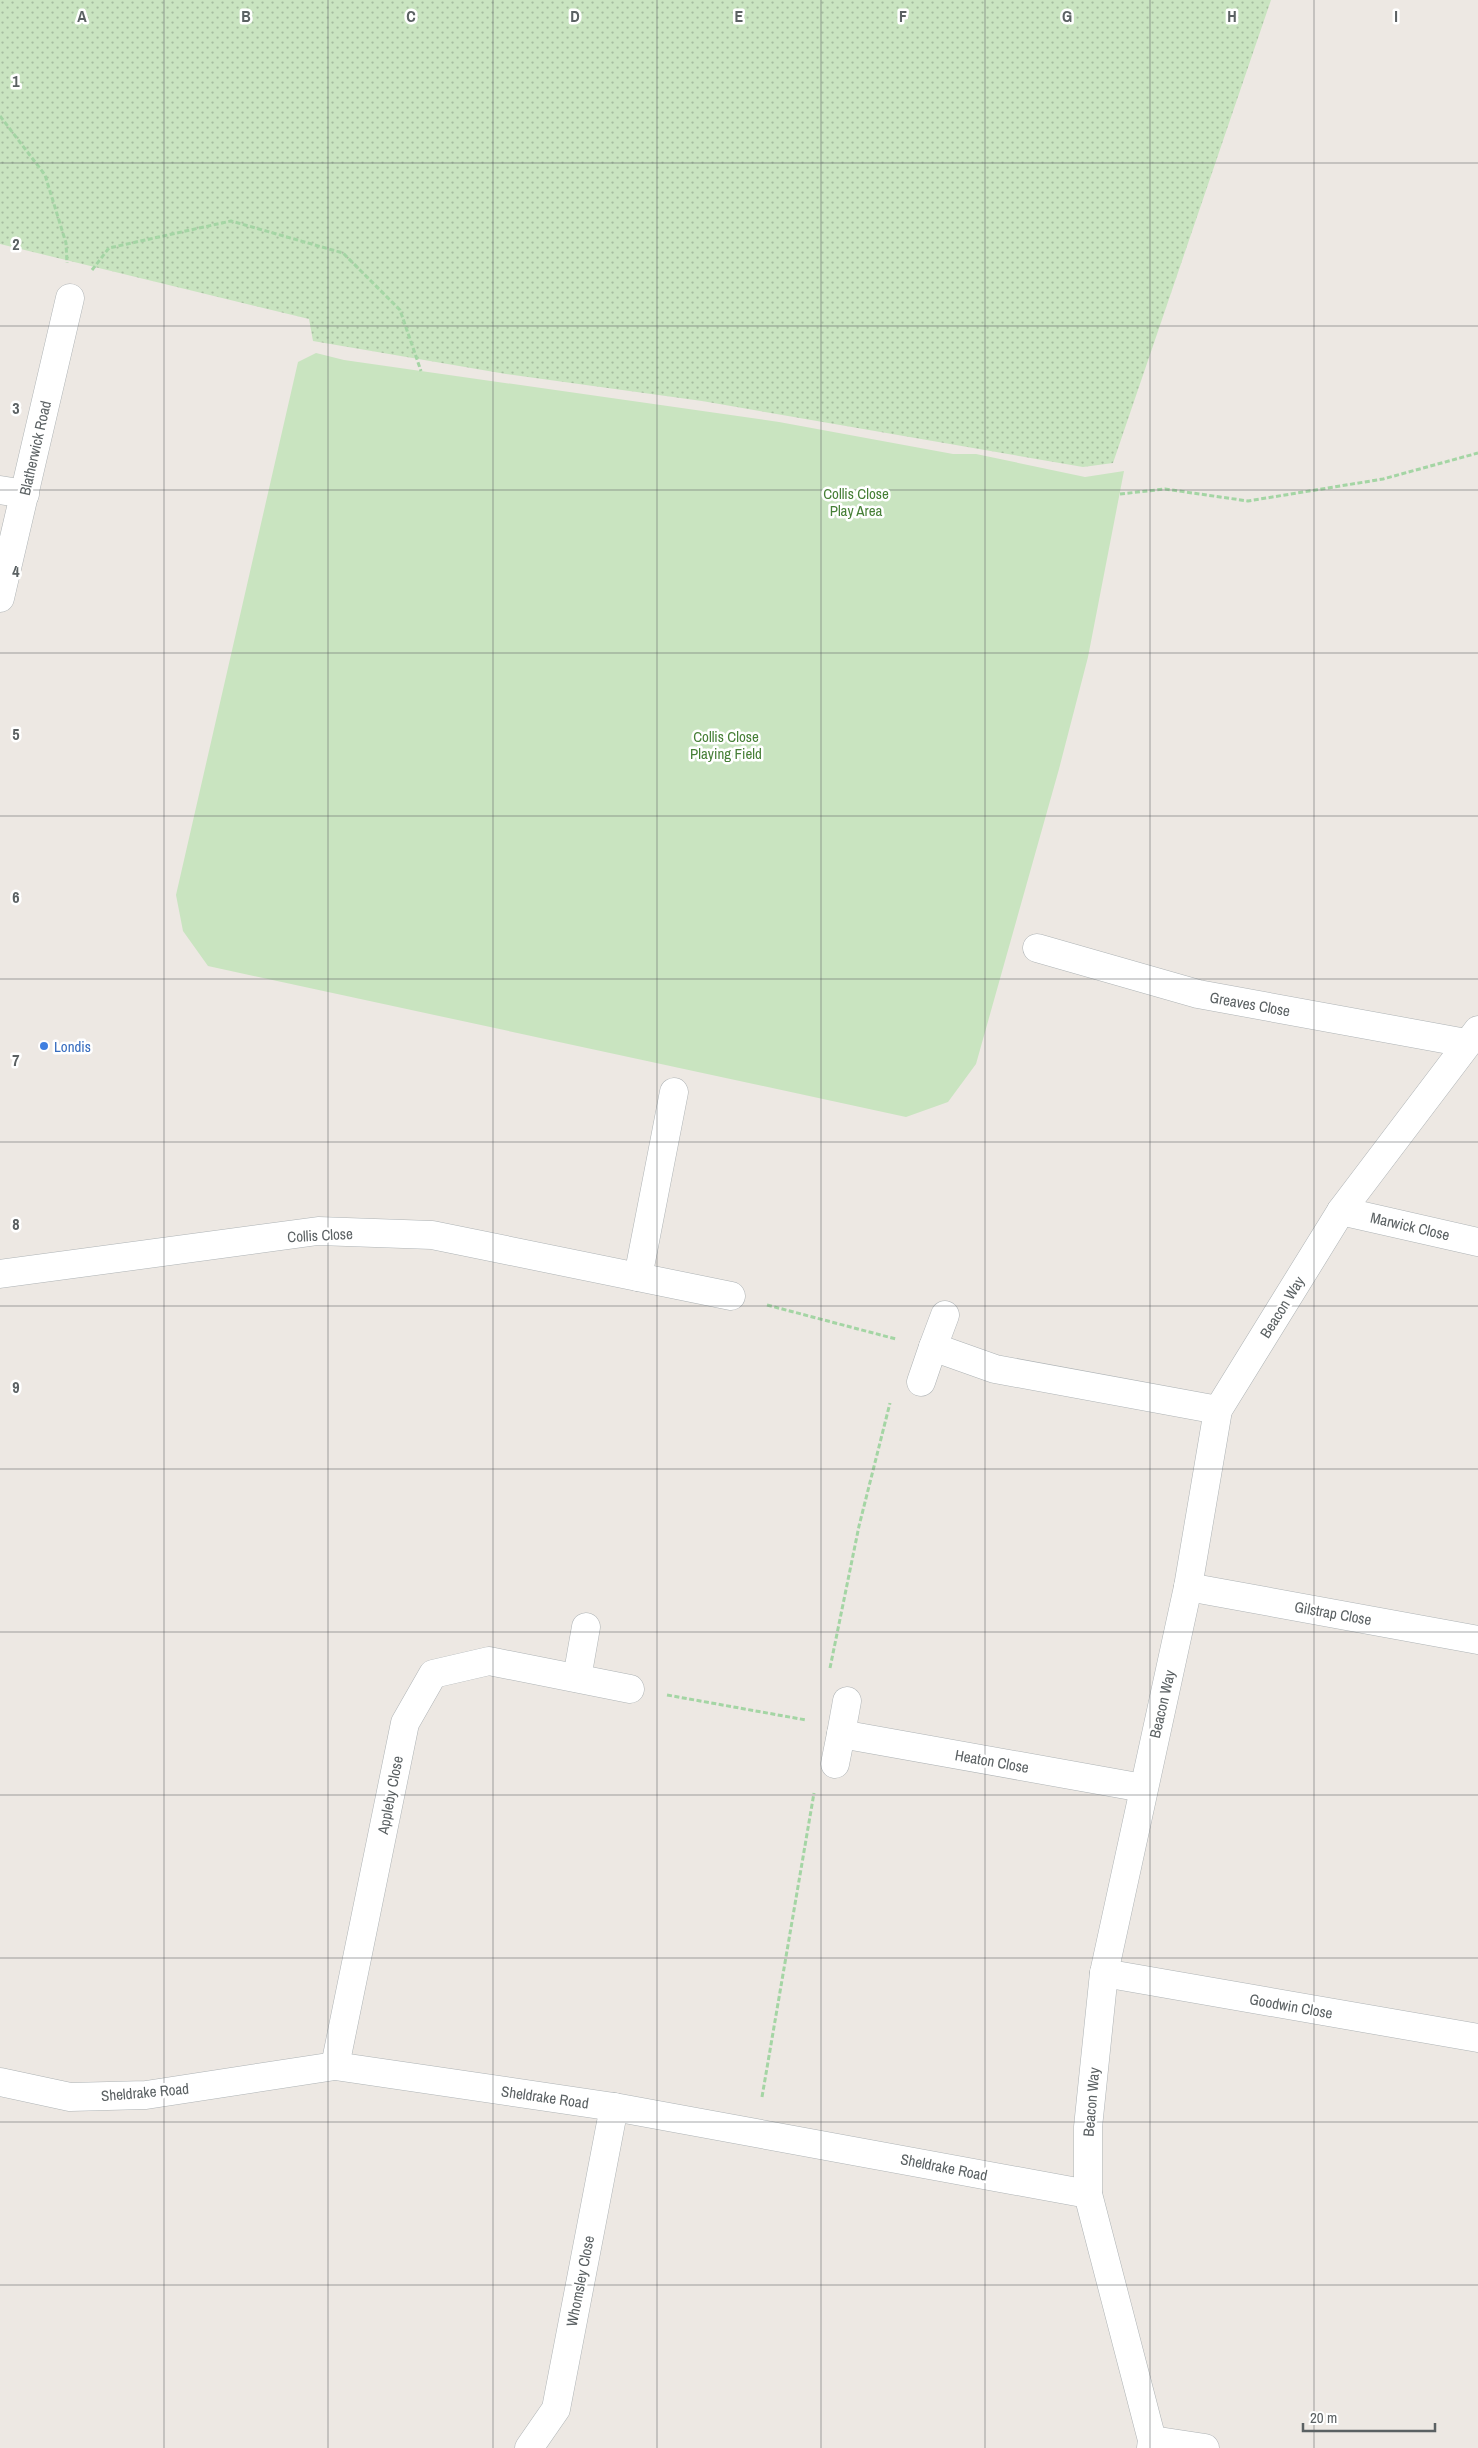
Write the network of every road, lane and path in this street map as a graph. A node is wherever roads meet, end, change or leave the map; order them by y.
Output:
1 (0, 116) edge
2 (70, 298) junction
3 (421, 371) dead end
4 (1478, 453) edge
5 (12, 492) edge
6 (1120, 494) dead end
7 (0, 598) edge
8 (1037, 948) dead end
9 (1472, 1037) edge
10 (674, 1092) dead end
11 (1341, 1211) junction
12 (1478, 1242) edge
13 (0, 1274) edge
14 (638, 1277) junction
15 (731, 1296) joint
16 (945, 1315) dead end
17 (933, 1347) junction
18 (921, 1382) dead end
19 (891, 1400) dead end
20 (1218, 1410) junction
21 (1188, 1587) junction
22 (586, 1627) dead end
23 (1478, 1640) edge
24 (828, 1676) dead end
25 (577, 1678) junction
26 (630, 1689) joint
27 (847, 1701) dead end
28 (841, 1734) junction
29 (835, 1764) joint
30 (1143, 1788) junction
31 (1104, 1973) junction
32 (1478, 2038) edge
33 (335, 2066) junction
34 (0, 2082) edge
35 (614, 2106) junction
36 (756, 2132) junction
37 (1088, 2194) junction
38 (1152, 2444) edge
39 (530, 2448) edge
40 (1205, 2448) edge

1 - 2 path
2 - 3 path
2 - 5 street, Blatherwick Road
4 - 6 path
5 - 7 street, Blatherwick Road
8 - 9 street, Greaves Close
9 - 11 street, Beacon Way
10 - 14 street
11 - 12 street, Marwick Close
11 - 20 street, Beacon Way
13 - 14 street, Collis Close
14 - 15 street, Collis Close
15 - 17 path
16 - 17 street
17 - 18 street
17 - 20 street
19 - 24 path
20 - 21 street, Beacon Way
21 - 23 street, Gilstrap Close
21 - 30 street, Beacon Way
22 - 25 street
25 - 26 street, Appleby Close
25 - 33 street, Appleby Close
26 - 28 path
27 - 28 street
28 - 29 street
28 - 30 street, Heaton Close
29 - 36 path
30 - 31 street, Beacon Way
31 - 32 street, Goodwin Close
31 - 37 street, Beacon Way
33 - 34 street, Sheldrake Road
33 - 35 street, Sheldrake Road
35 - 36 street, Sheldrake Road
35 - 39 street, Whomsley Close
36 - 37 street, Sheldrake Road
37 - 38 street, Beacon Way
38 - 40 street

